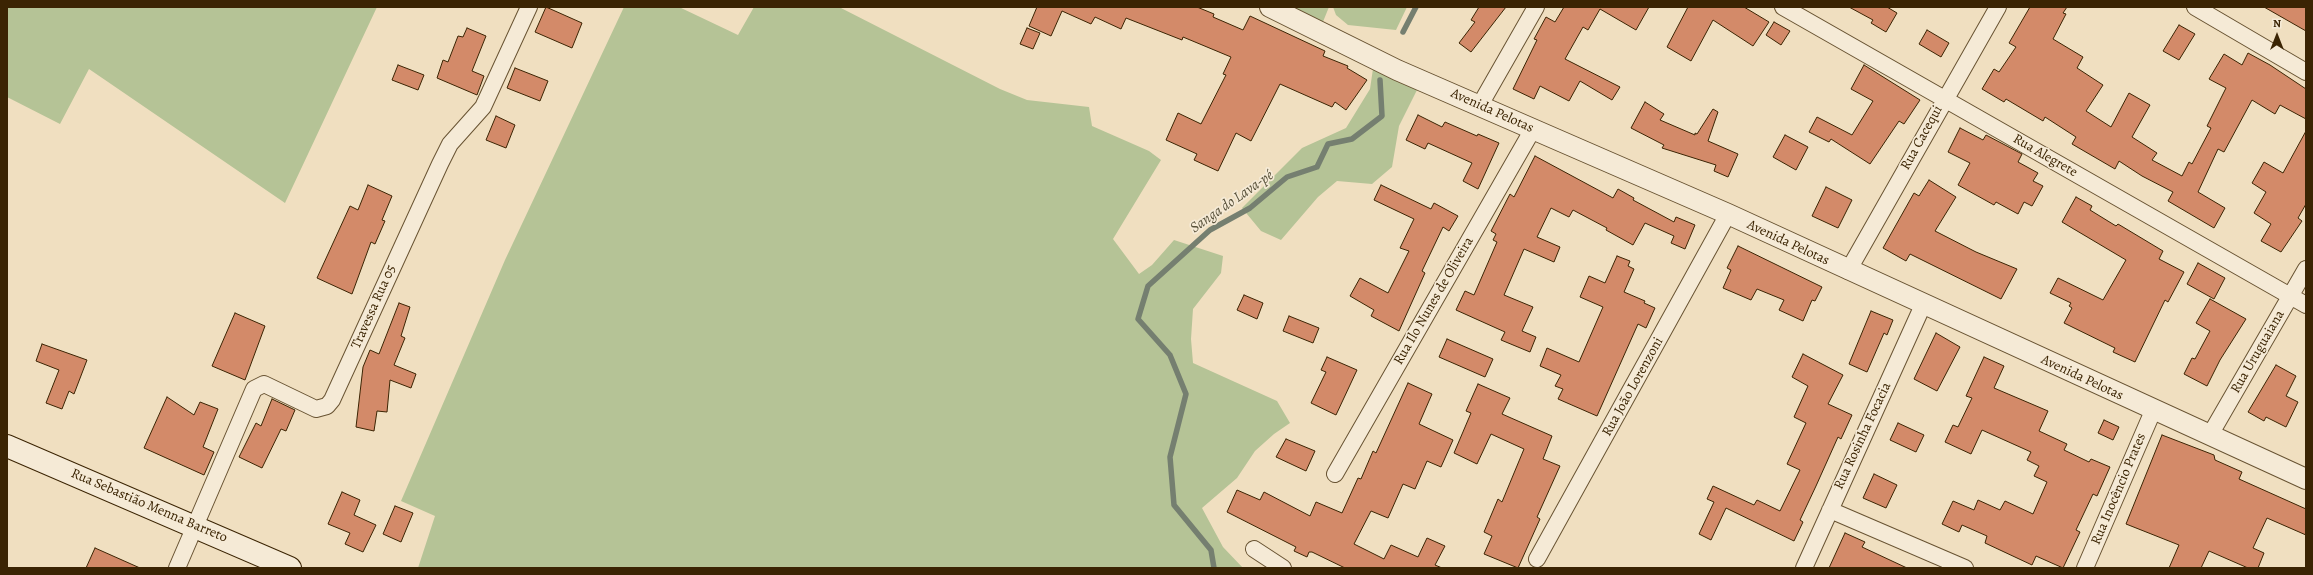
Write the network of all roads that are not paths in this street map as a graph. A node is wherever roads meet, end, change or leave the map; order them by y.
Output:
1 (529, 7) edge
2 (1270, 7) edge
3 (1536, 7) edge
4 (1783, 7) edge
5 (1998, 7) edge
6 (2195, 7) edge
7 (2306, 72) edge
8 (1944, 98) junction
9 (1480, 105) junction
10 (1533, 129) junction
11 (1728, 214) junction
12 (2306, 269) edge
13 (1848, 271) junction
14 (2290, 296) junction
15 (1923, 305) junction
16 (2306, 305) edge
17 (2153, 411) junction
18 (2210, 435) junction
19 (7, 446) edge
20 (1335, 474) dead end
21 (2306, 479) edge
22 (1830, 510) junction
23 (196, 526) junction
24 (1254, 549) dead end
25 (1537, 559) dead end
26 (177, 568) edge
27 (290, 568) edge
28 (1284, 568) edge
29 (1804, 568) edge
30 (1965, 568) edge
31 (2085, 568) edge

1 - 23 street, Travessa Rua 05
2 - 9 street, Avenida Pelotas
3 - 9 street
4 - 8 street, Rua Alegrete
5 - 8 street, Rua Cacequi
6 - 7 street
8 - 13 street, Rua Cacequi
8 - 14 street, Rua Alegrete
9 - 10 street, Avenida Pelotas
10 - 11 street, Avenida Pelotas
10 - 20 street, Rua Ilo Nunes de Oliveira
11 - 13 street, Avenida Pelotas
11 - 25 street, Rua João Lorenzoni
12 - 14 street, Rua Uruguaiana
13 - 15 street, Avenida Pelotas
14 - 16 street, Rua Alegrete
14 - 18 street, Rua Uruguaiana
15 - 17 street, Avenida Pelotas
15 - 22 street, Rua Rosinha Focacia
17 - 18 street, Avenida Pelotas
17 - 31 street, Rua Inocêncio Prates
18 - 21 street, Avenida Pelotas
19 - 23 main road, Rua Sebastião Menna Barreto
22 - 29 street, Rua Rosinha Focacia
22 - 30 street
23 - 26 street
23 - 27 main road, Rua Sebastião Menna Barreto
24 - 28 street

